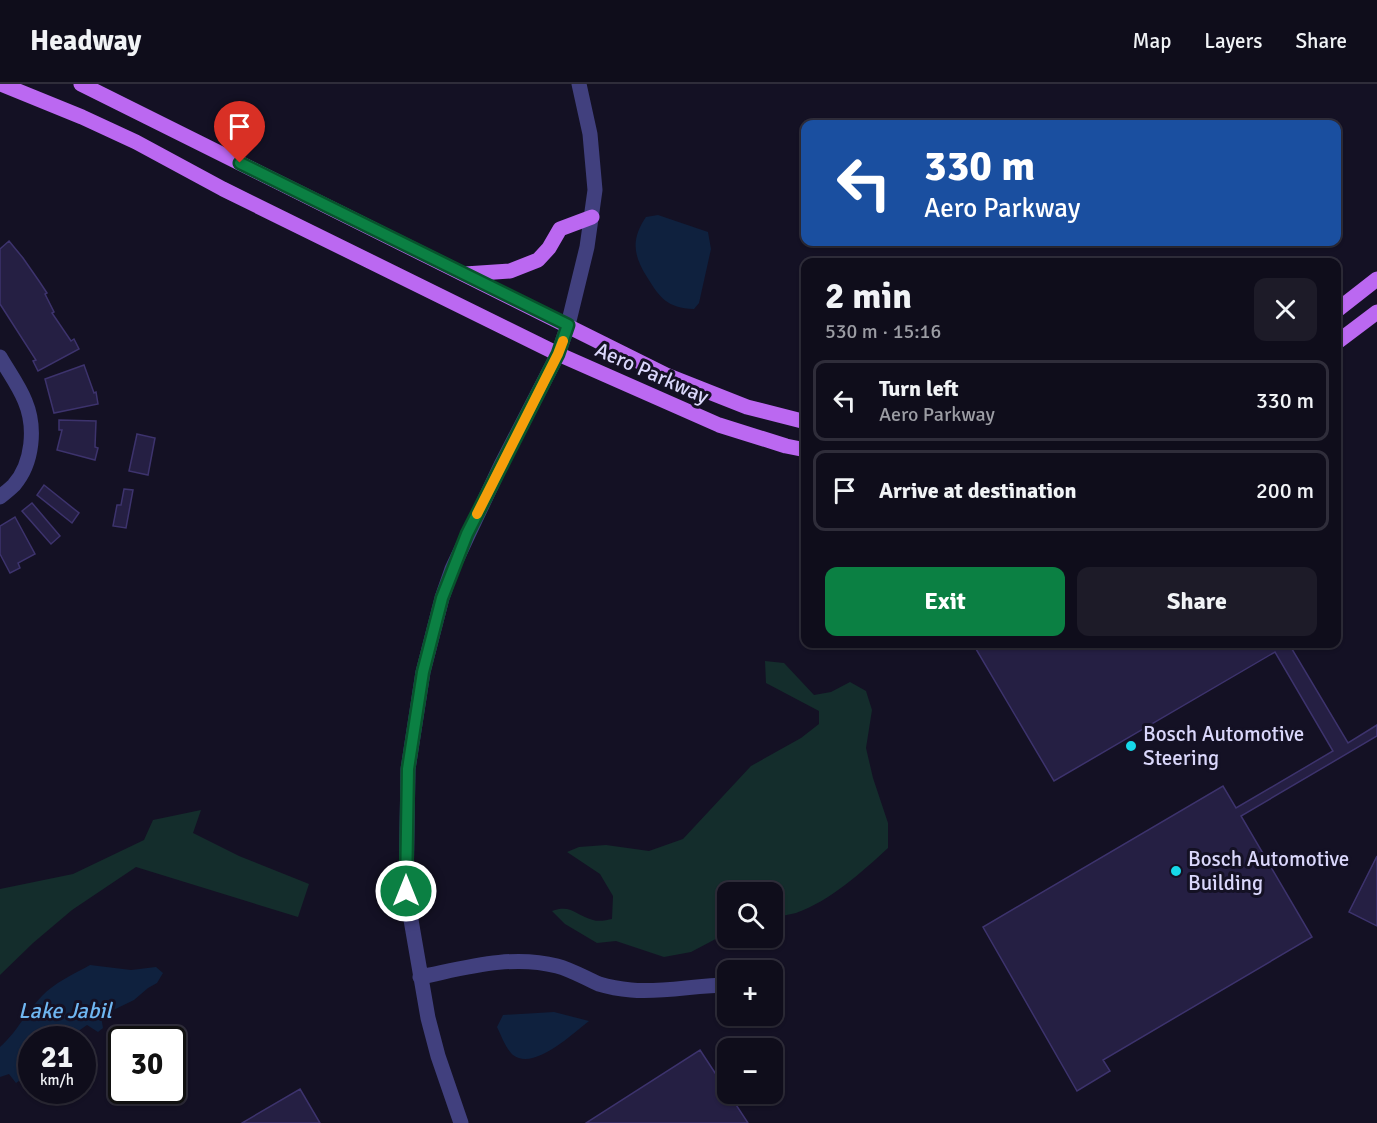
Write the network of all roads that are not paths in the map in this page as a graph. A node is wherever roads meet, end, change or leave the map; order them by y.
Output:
1 (1, 84) edge
2 (81, 84) edge
3 (579, 84) edge
4 (592, 217) junction
5 (462, 274) junction
6 (1377, 279) edge
7 (1341, 307) edge
8 (1377, 312) edge
9 (568, 325) junction
10 (1341, 339) edge
11 (558, 354) junction
12 (0, 357) edge
13 (801, 421) edge
14 (801, 449) edge
15 (0, 497) edge
16 (420, 977) junction
17 (717, 986) edge
18 (461, 1123) edge

1 - 11 main road, Aero Parkway
2 - 5 main road, Aero Parkway
3 - 4 street
4 - 5 main road
4 - 9 street
5 - 9 main road, Aero Parkway
6 - 7 main road
8 - 10 main road
9 - 11 street
9 - 13 main road, Aero Parkway
11 - 14 main road, Aero Parkway
11 - 16 street
12 - 15 street
16 - 17 street
16 - 18 street

